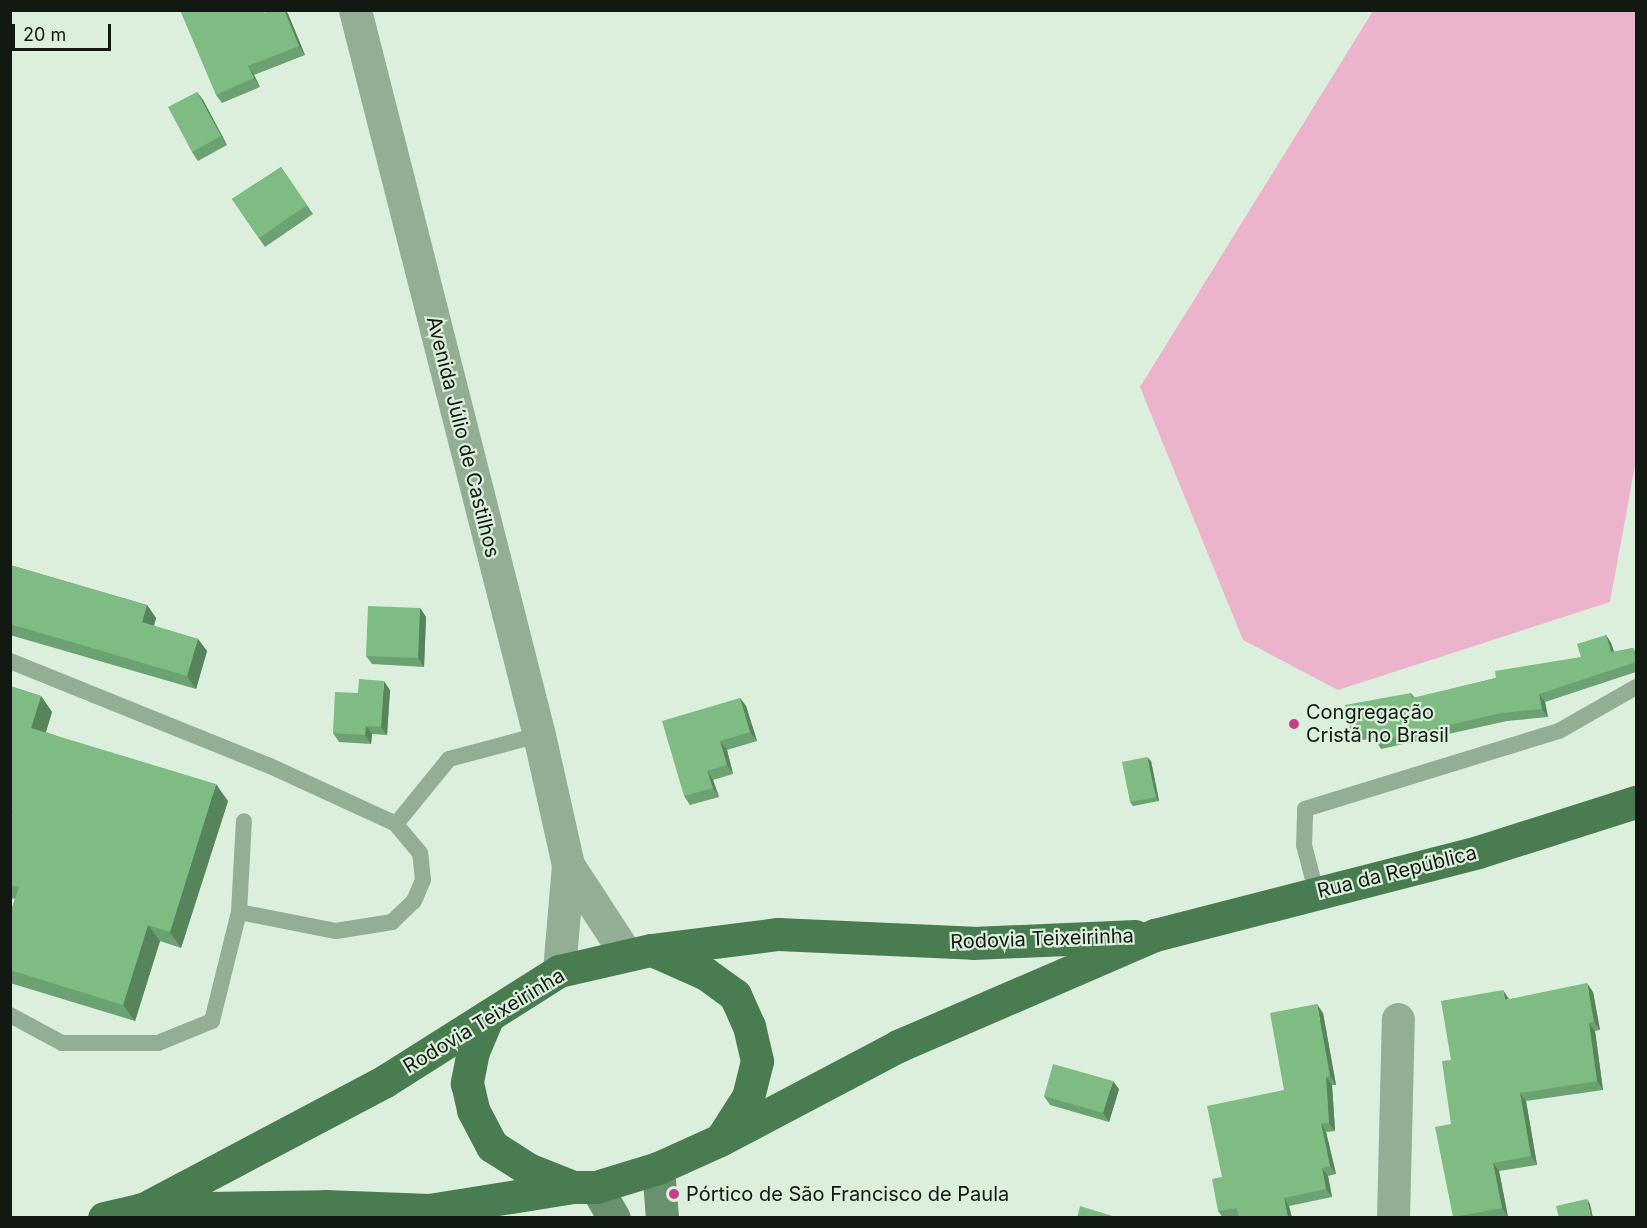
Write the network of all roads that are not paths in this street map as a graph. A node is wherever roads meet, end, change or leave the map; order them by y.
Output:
1 (355, 10) edge
2 (10, 661) edge
3 (1636, 687) edge
4 (539, 735) junction
5 (1636, 802) edge
6 (244, 821) dead end
7 (396, 824) junction
8 (568, 865) junction
9 (1316, 891) junction
10 (239, 912) junction
11 (1155, 935) junction
12 (639, 952) junction
13 (559, 971) junction
14 (10, 1015) edge
15 (488, 1016) junction
16 (1398, 1019) dead end
17 (720, 1140) junction
18 (658, 1168) junction
19 (584, 1187) junction
20 (142, 1209) junction
21 (104, 1218) edge
22 (614, 1218) edge
23 (662, 1218) edge
24 (1393, 1218) edge

1 - 4 street, Avenida Júlio de Castilhos
2 - 7 lane
3 - 9 lane
4 - 7 lane
4 - 8 street, Avenida Júlio de Castilhos
5 - 9 main road, Rua da República
6 - 10 lane
7 - 10 lane
8 - 12 street, Avenida Júlio de Castilhos
8 - 13 street, Avenida Júlio de Castilhos
9 - 11 main road, Rua da República
10 - 14 lane
11 - 12 main road, Rodovia Teixeirinha
11 - 17 main road, Rodovia Teixeirinha
12 - 13 main road, Rodovia Teixeirinha
12 - 17 main road
13 - 15 main road, Rodovia Teixeirinha
15 - 19 main road
15 - 20 main road, Rodovia Teixeirinha
16 - 24 street
17 - 18 main road, Rodovia Teixeirinha
18 - 19 main road, Rodovia Teixeirinha
18 - 23 main road
19 - 20 main road, Rodovia Teixeirinha
19 - 22 main road
20 - 21 main road, Rodovia Teixeirinha

